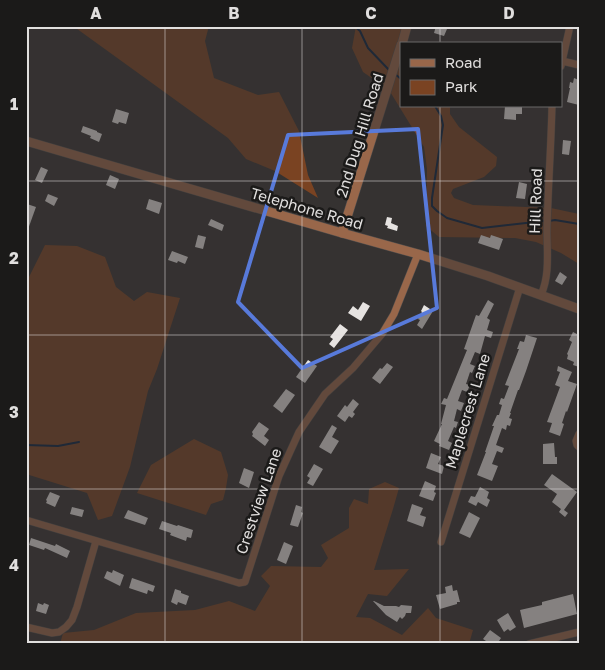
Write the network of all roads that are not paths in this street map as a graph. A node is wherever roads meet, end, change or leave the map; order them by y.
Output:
1 (407, 26) edge
2 (570, 26) edge
3 (402, 42) edge
4 (400, 47) edge
5 (562, 63) edge
6 (579, 65) edge
7 (552, 108) edge
8 (26, 141) edge
9 (342, 233) junction
10 (418, 254) junction
11 (520, 287) junction
12 (541, 295) junction
13 (579, 309) edge
14 (579, 434) edge
15 (579, 448) edge
16 (26, 520) edge
17 (96, 541) junction
18 (441, 542) dead end
19 (26, 627) edge
20 (579, 632) edge
21 (529, 644) edge

1 - 3 street, 2nd Dug Hill Road
2 - 5 street
4 - 9 street, 2nd Dug Hill Road
5 - 6 street
7 - 12 street, Hill Road
8 - 9 street, Telephone Road
9 - 10 street, Telephone Road
10 - 11 street, Telephone Road
10 - 17 street, Crestview Lane
11 - 12 street, Telephone Road
11 - 18 street, Maplecrest Lane
12 - 13 street, Telephone Road
14 - 15 street
16 - 17 street
17 - 19 street
20 - 21 street

